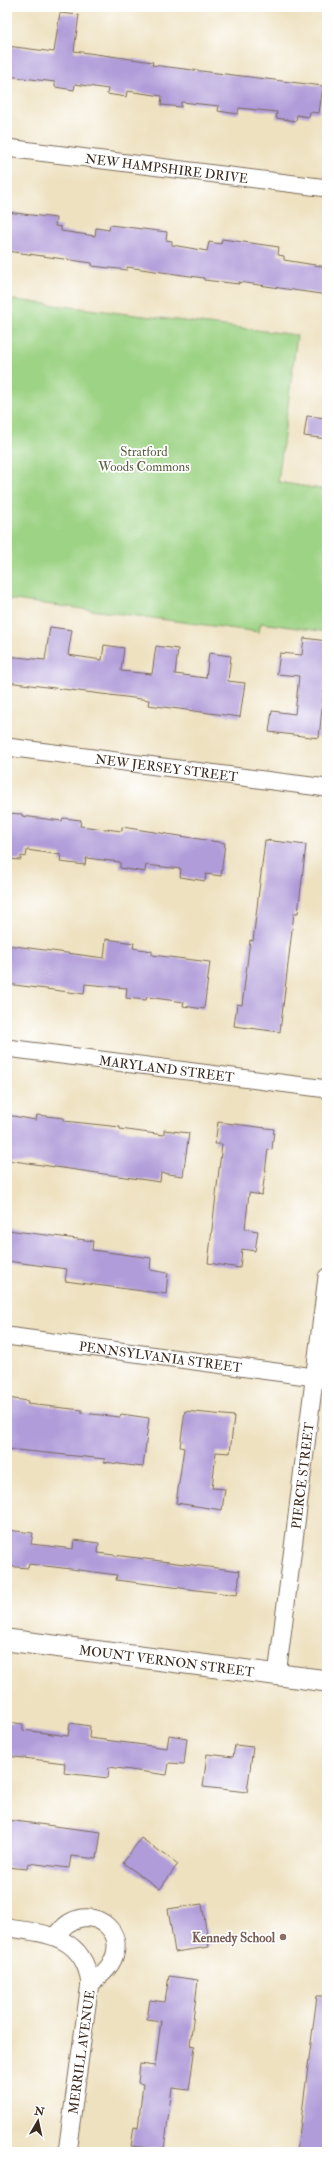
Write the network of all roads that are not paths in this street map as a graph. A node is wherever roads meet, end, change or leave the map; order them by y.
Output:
1 (7, 148) edge
2 (327, 188) edge
3 (7, 747) edge
4 (327, 788) edge
5 (7, 1048) edge
6 (327, 1089) edge
7 (327, 1277) edge
8 (7, 1336) edge
9 (314, 1377) junction
10 (7, 1640) edge
11 (277, 1675) junction
12 (327, 1681) edge
13 (7, 1928) edge
14 (56, 1937) junction
15 (90, 1983) junction
16 (67, 2152) edge

1 - 2 street, NEW HAMPSHIRE DRIVE
3 - 4 street, NEW JERSEY STREET
5 - 6 street, MARYLAND STREET
7 - 9 street, PIERCE STREET
8 - 9 street, PENNSYLVANIA STREET
9 - 11 street, PIERCE STREET
10 - 11 street, MOUNT VERNON STREET
11 - 12 street, MOUNT VERNON STREET
13 - 14 street
14 - 15 street, MERRILL AVENUE
14 - 15 street
15 - 16 street, MERRILL AVENUE

